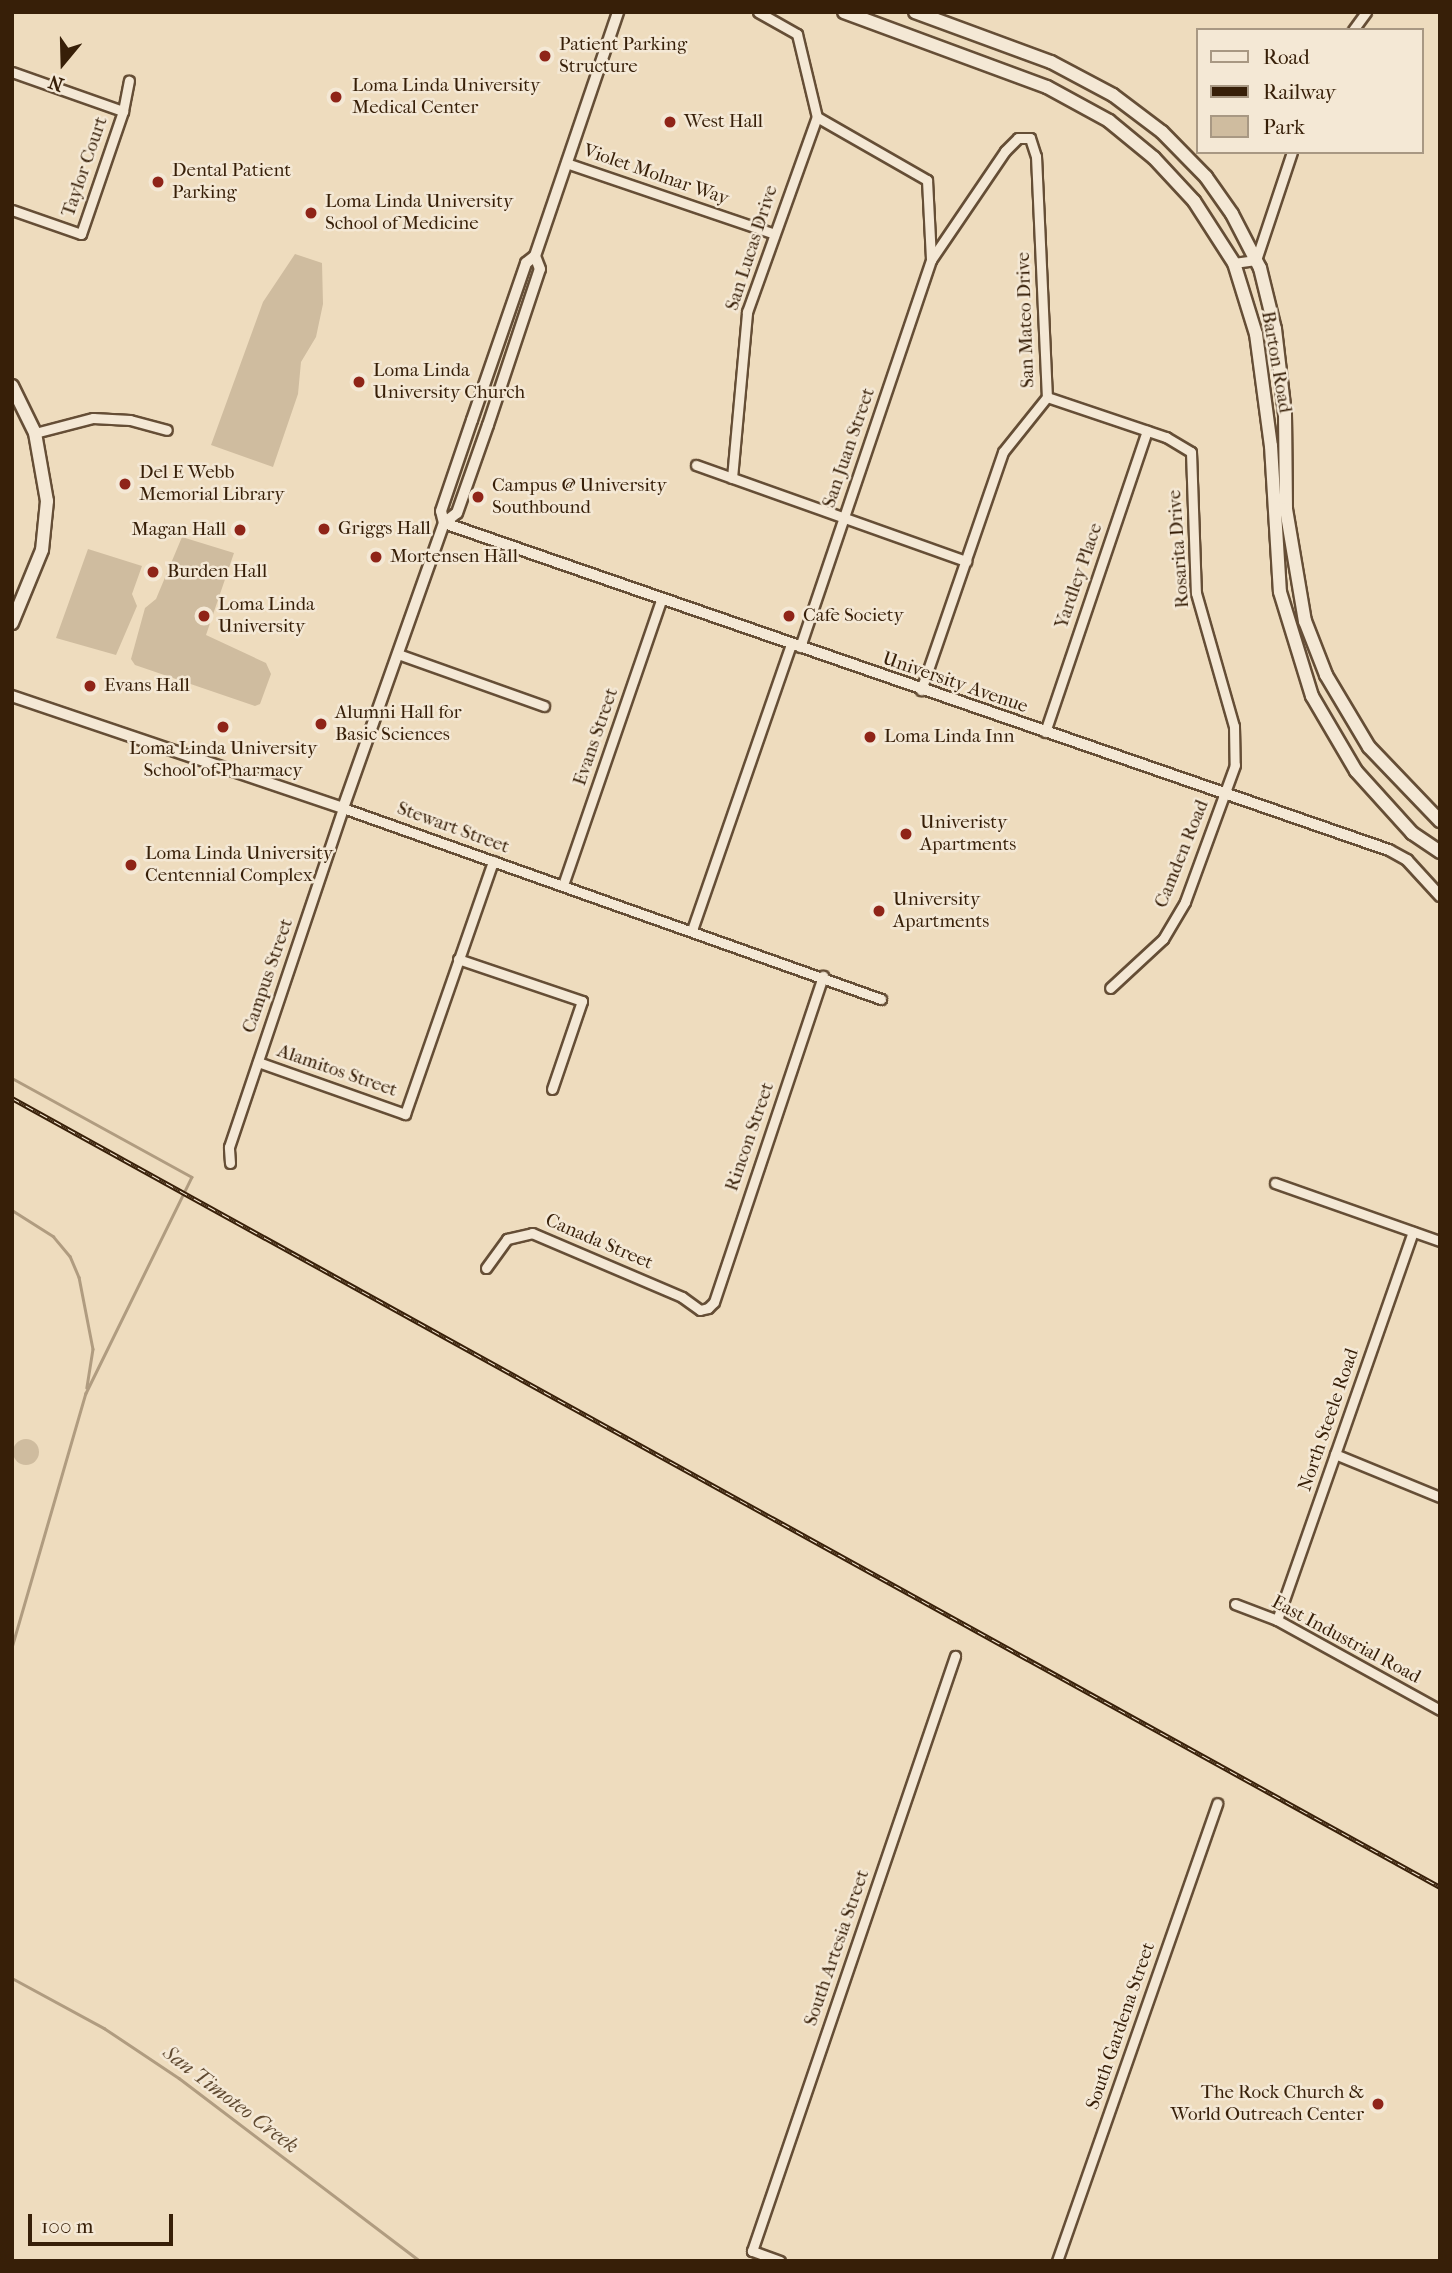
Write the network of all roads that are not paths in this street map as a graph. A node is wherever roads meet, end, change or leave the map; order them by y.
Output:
1 (618, 12) edge
2 (758, 12) edge
3 (844, 12) edge
4 (915, 12) edge
5 (1366, 12) edge
6 (1354, 28) edge
7 (12, 72) edge
8 (129, 80) dead end
9 (122, 111) junction
10 (817, 117) junction
11 (1024, 138) joint
12 (1291, 154) edge
13 (566, 163) junction
14 (12, 210) edge
15 (774, 234) junction
16 (535, 256) junction
17 (931, 260) junction
18 (1256, 260) junction
19 (1234, 263) junction
20 (12, 386) edge
21 (1046, 397) junction
22 (167, 430) dead end
23 (1147, 431) junction
24 (35, 433) junction
25 (696, 465) dead end
26 (732, 478) junction
27 (844, 518) junction
28 (444, 523) junction
29 (966, 561) junction
30 (661, 601) junction
31 (12, 623) edge
32 (795, 646) junction
33 (398, 654) junction
34 (922, 690) junction
35 (12, 696) edge
36 (544, 706) dead end
37 (1045, 732) junction
38 (1225, 793) junction
39 (343, 808) junction
40 (1440, 821) edge
41 (1440, 852) edge
42 (493, 861) junction
43 (563, 885) junction
44 (1440, 896) edge
45 (692, 930) junction
46 (458, 960) junction
47 (824, 976) junction
48 (1110, 988) dead end
49 (881, 999) dead end
50 (258, 1062) junction
51 (552, 1089) dead end
52 (230, 1163) dead end
53 (1275, 1183) dead end
54 (1413, 1232) junction
55 (1440, 1241) edge
56 (486, 1268) dead end
57 (708, 1308) joint
58 (1335, 1454) junction
59 (1440, 1497) edge
60 (1235, 1604) dead end
61 (1277, 1620) junction
62 (955, 1656) dead end
63 (1440, 1710) edge
64 (1217, 1803) dead end
65 (780, 2261) edge
66 (1057, 2261) edge

1 - 13 street, Campus Street
2 - 10 street
3 - 19 main road, Barton Road
4 - 18 main road, Barton Road
5 - 6 street
7 - 9 street
8 - 9 street, Taylor Court
9 - 14 street, Taylor Court
10 - 15 street, San Lucas Drive
10 - 17 street, San Juan Street
11 - 17 street, San Juan Street
11 - 21 street, San Mateo Drive
12 - 18 street
13 - 15 street, Violet Molnar Way
13 - 16 street, Campus Street
15 - 26 street, San Lucas Drive
16 - 28 street, Campus Street
16 - 28 street, Campus Street
17 - 27 street, San Juan Street
18 - 19 street
18 - 40 main road, Barton Road
19 - 41 main road, Barton Road
20 - 24 main road
21 - 23 street, Rosarita Drive
21 - 29 street, San Mateo Drive
22 - 24 street
23 - 37 street, Yardley Place
23 - 38 street, Rosarita Drive
24 - 31 main road
25 - 26 street
26 - 27 street
27 - 29 street
27 - 32 street, San Juan Street
28 - 30 street, University Avenue
28 - 33 street, Campus Street
29 - 34 street, San Mateo Drive
30 - 32 street, University Avenue
30 - 43 street, Evans Street
32 - 34 street, University Avenue
32 - 45 street, San Juan Street
33 - 36 street
33 - 39 street, Campus Street
34 - 37 street, University Avenue
35 - 39 street, Stewart Street
37 - 38 street, University Avenue
38 - 44 street, University Avenue
38 - 48 street, Camden Road
39 - 42 street, Stewart Street
39 - 50 street, Campus Street
42 - 43 street, Stewart Street
42 - 46 street
43 - 45 street, Stewart Street
45 - 47 street, Stewart Street
46 - 50 street, Alamitos Street
46 - 51 street
47 - 49 street, Stewart Street
47 - 57 street, Rincon Street
50 - 52 street, Campus Street
53 - 54 street
54 - 55 street
54 - 58 street, North Steele Road
56 - 57 street, Canada Street
58 - 59 street
58 - 61 street, North Steele Road
60 - 61 street, East Industrial Road
61 - 63 street, East Industrial Road
62 - 65 street, South Artesia Street
64 - 66 street, South Gardena Street

